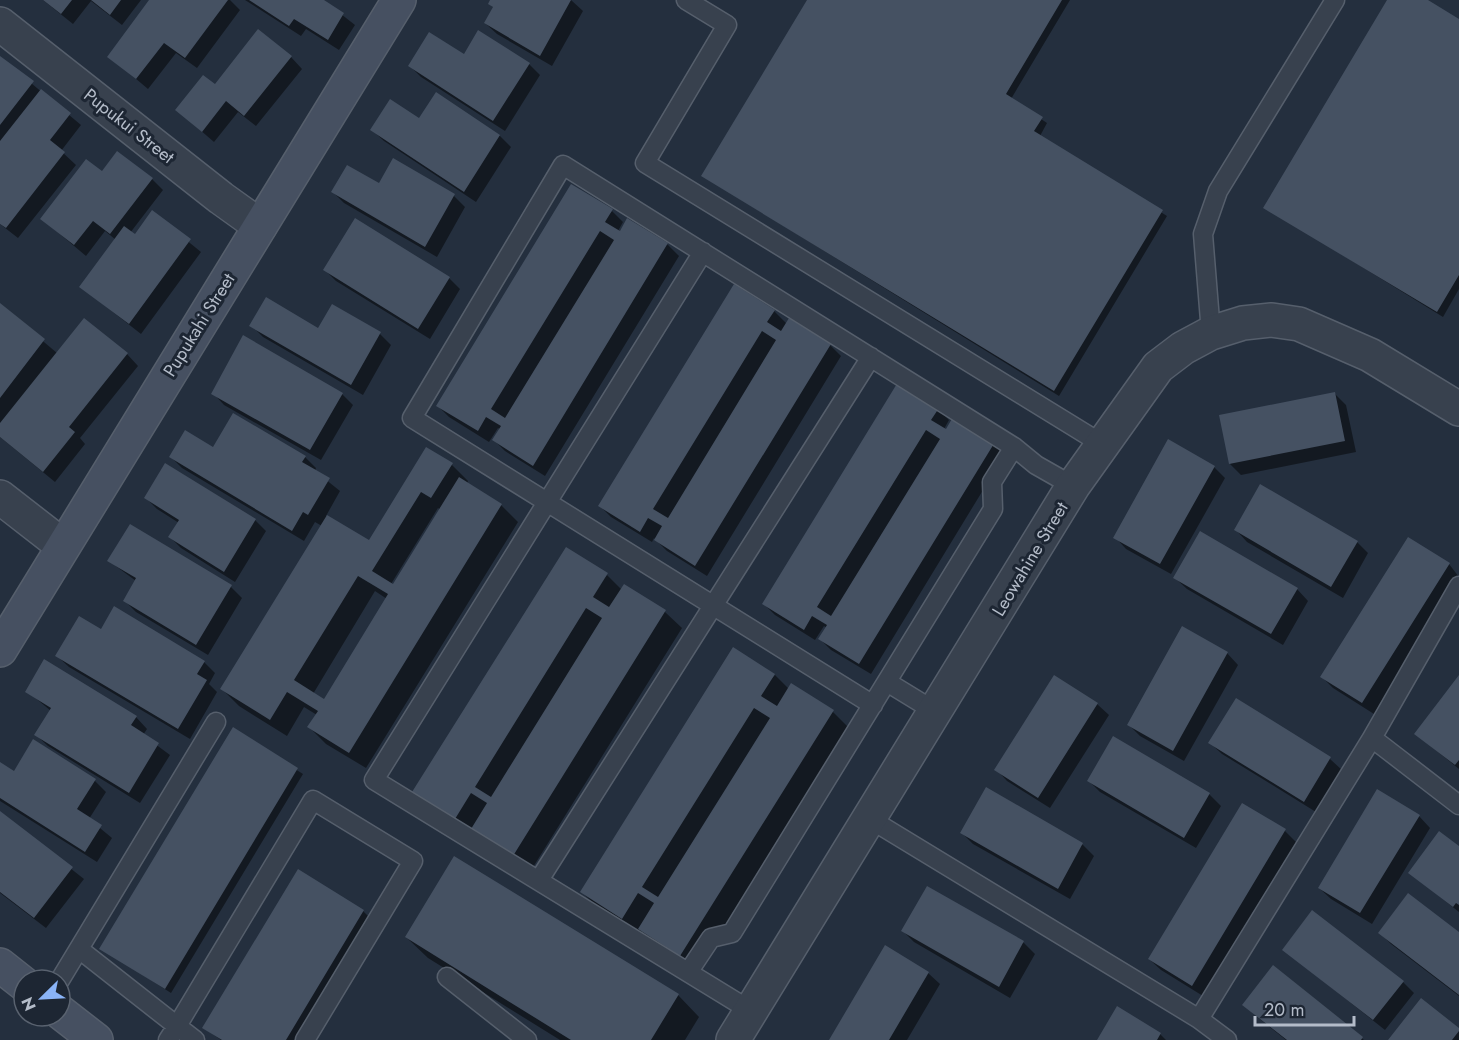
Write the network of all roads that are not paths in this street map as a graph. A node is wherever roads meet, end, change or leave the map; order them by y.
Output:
1 (399, 0) edge
2 (686, 0) edge
3 (1335, 0) edge
4 (0, 24) edge
5 (260, 226) junction
6 (703, 252) junction
7 (1211, 333) junction
8 (871, 357) junction
9 (1459, 409) edge
10 (1102, 444) junction
11 (1014, 447) junction
12 (1073, 486) junction
13 (0, 497) edge
14 (547, 502) junction
15 (63, 546) junction
16 (1459, 586) edge
17 (713, 606) junction
18 (0, 650) edge
19 (886, 682) junction
20 (873, 705) junction
21 (936, 712) junction
22 (216, 722) dead end
23 (1372, 738) junction
24 (1459, 805) edge
25 (870, 819) junction
26 (539, 879) junction
27 (79, 949) junction
28 (0, 965) edge
29 (67, 968) edge
30 (689, 970) junction
31 (12, 974) edge
32 (447, 977) dead end
33 (751, 1011) junction
34 (1199, 1019) junction
35 (72, 1021) edge
36 (172, 1033) edge
37 (96, 1040) edge
38 (195, 1040) edge
39 (305, 1040) edge
40 (527, 1040) edge
41 (733, 1040) edge
42 (1227, 1040) edge

1 - 5 street, Pupukahi Street
2 - 10 lane
3 - 7 lane
4 - 5 street, Pupukui Street
5 - 15 street, Pupukahi Street
6 - 8 lane
6 - 14 lane
6 - 14 lane
7 - 9 street, Leowahine Street
7 - 10 street, Leowahine Street
8 - 11 lane
8 - 17 lane
10 - 12 street, Leowahine Street
11 - 12 lane
11 - 19 lane
12 - 21 street, Leowahine Street
13 - 15 street
14 - 17 lane
14 - 26 lane
15 - 18 street, Pupukahi Street
16 - 23 lane
17 - 20 lane
17 - 26 lane
19 - 20 lane
19 - 21 lane
20 - 30 lane
21 - 25 street, Leowahine Street
22 - 27 lane
23 - 24 lane
23 - 34 lane
25 - 33 street, Leowahine Street
25 - 34 lane
26 - 30 lane
27 - 29 lane
27 - 36 lane
28 - 31 street
30 - 33 lane
32 - 40 lane
33 - 41 street, Leowahine Street
34 - 42 lane
35 - 37 street
36 - 38 lane
36 - 39 lane

